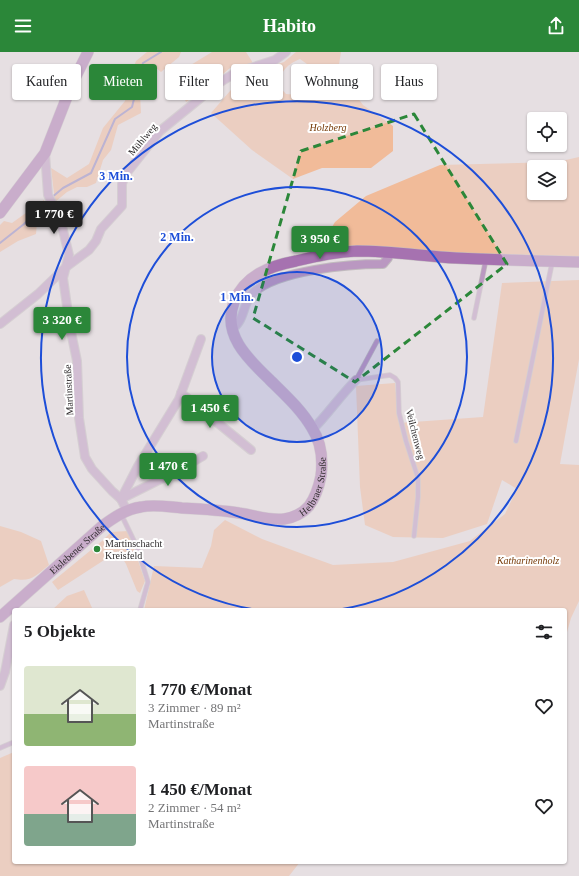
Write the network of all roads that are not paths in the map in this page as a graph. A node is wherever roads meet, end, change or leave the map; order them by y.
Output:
1 (88, 52) edge
2 (286, 52) edge
3 (45, 152) junction
4 (0, 213) edge
5 (389, 252) junction
6 (486, 259) junction
7 (552, 261) junction
8 (579, 262) edge
9 (66, 267) junction
10 (474, 318) dead end
11 (0, 324) edge
12 (232, 330) junction
13 (201, 339) dead end
14 (377, 341) dead end
15 (356, 380) junction
16 (181, 393) junction
17 (313, 429) junction
18 (516, 441) dead end
19 (251, 450) dead end
20 (203, 456) dead end
21 (122, 499) junction
22 (167, 506) joint
23 (124, 512) junction
24 (414, 536) dead end
25 (14, 608) edge
26 (141, 608) edge
27 (12, 610) edge
28 (0, 617) edge
29 (12, 635) edge
30 (0, 686) edge
31 (12, 743) edge
32 (0, 748) edge

1 - 3 main road
2 - 9 street, Mühlweg
3 - 4 main road
3 - 9 street, Martinstraße
5 - 6 main road, Helbraer Straße
5 - 12 street
5 - 12 main road, Helbraer Straße
6 - 7 main road, Helbraer Straße
6 - 10 lane
7 - 8 main road, Helbraer Straße
7 - 18 lane
9 - 11 street, Mühlweg
9 - 21 street, Martinstraße
12 - 17 main road, Helbraer Straße
13 - 16 street
14 - 15 lane
15 - 17 street
15 - 24 lane, Veilchenweg
16 - 19 street
16 - 21 street
17 - 22 main road, Helbraer Straße
20 - 21 street
21 - 23 street, Martinstraße
22 - 23 main road, Eislebener Straße
23 - 25 main road, Eislebener Straße
23 - 26 lane
27 - 28 main road, Eislebener Straße
29 - 30 street
31 - 32 lane

